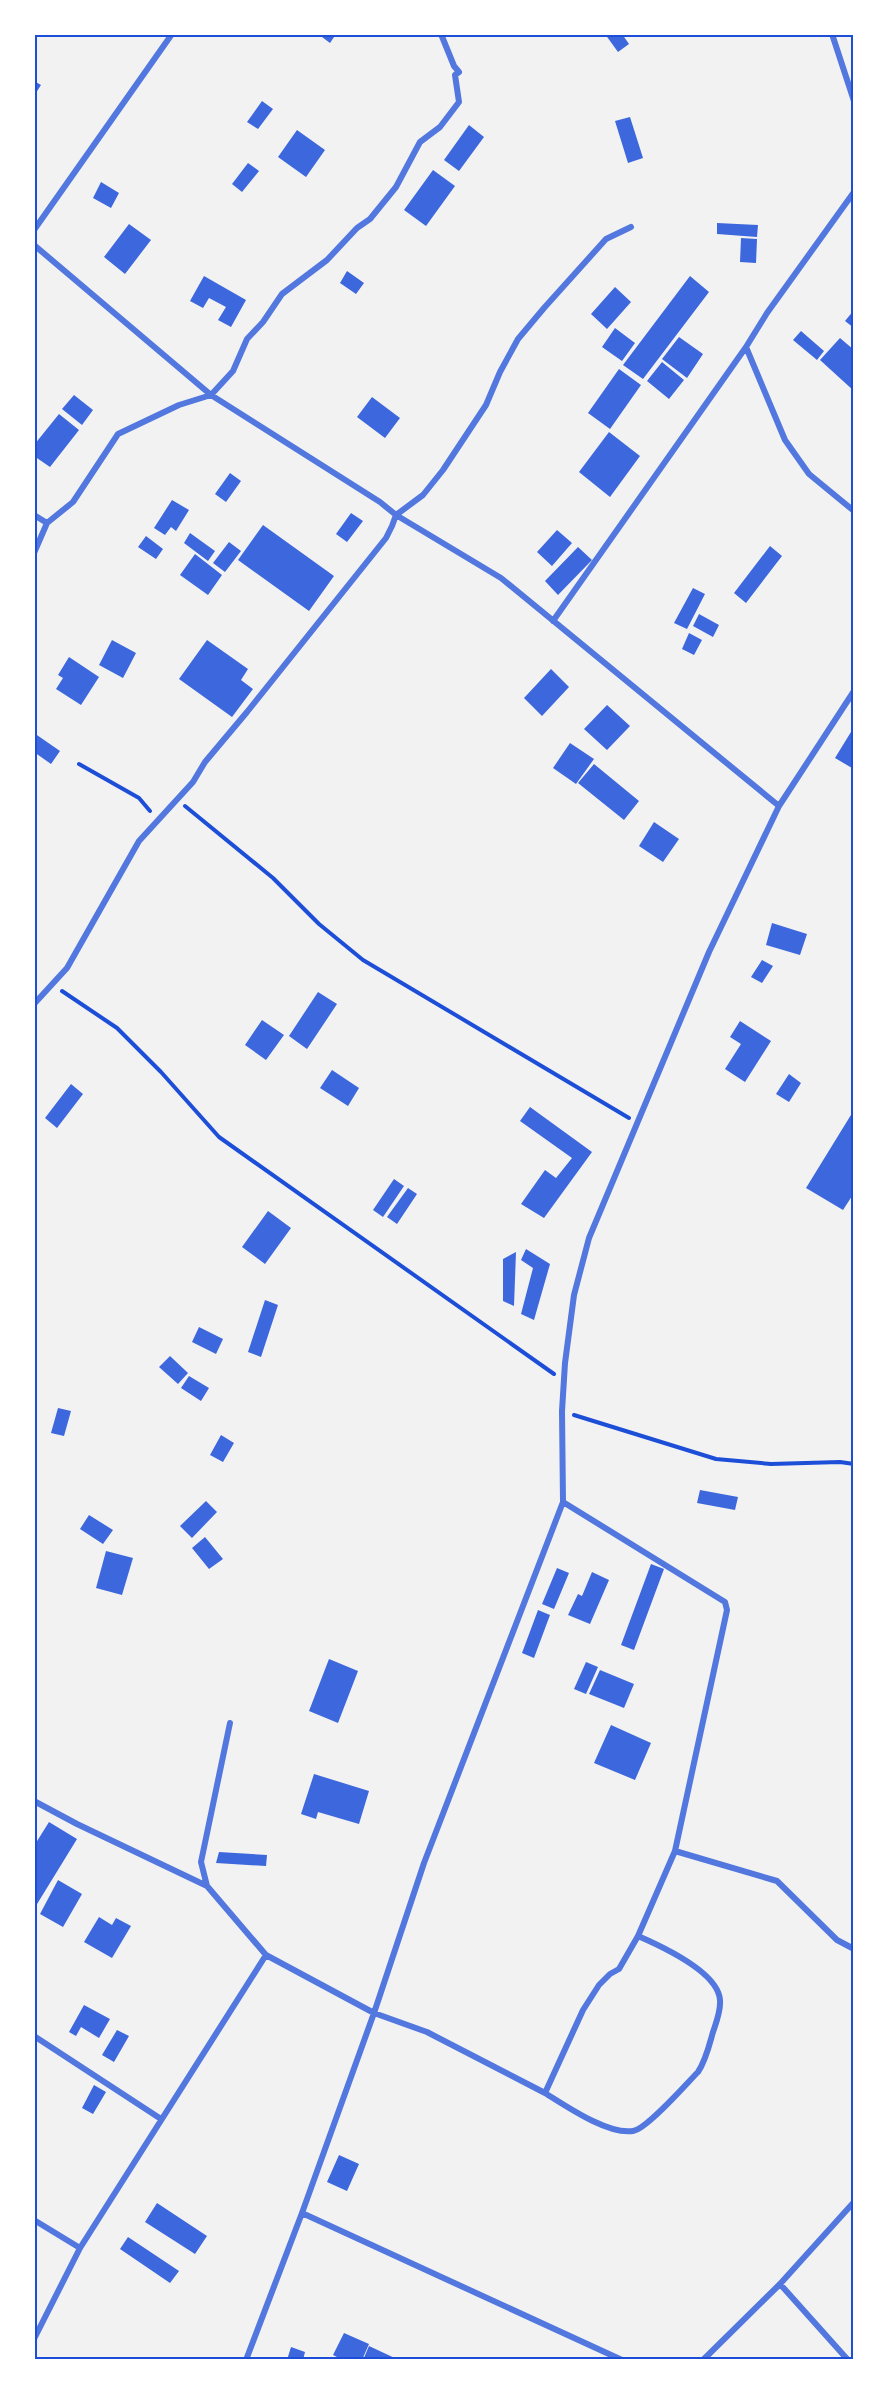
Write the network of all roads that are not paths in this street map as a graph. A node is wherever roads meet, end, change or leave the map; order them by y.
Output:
1 (172, 34) edge
2 (441, 34) edge
3 (832, 34) edge
4 (854, 101) edge
5 (854, 192) edge
6 (631, 227) dead end
7 (34, 230) edge
8 (34, 245) edge
9 (746, 347) junction
10 (211, 395) junction
11 (854, 511) edge
12 (34, 515) edge
13 (396, 515) junction
14 (47, 523) junction
15 (34, 553) edge
16 (552, 621) junction
17 (854, 691) edge
18 (779, 806) junction
19 (34, 1004) edge
20 (563, 1502) junction
21 (230, 1723) dead end
22 (34, 1801) edge
23 (675, 1851) junction
24 (207, 1886) junction
25 (638, 1936) junction
26 (854, 1949) edge
27 (266, 1955) junction
28 (374, 2013) junction
29 (34, 2036) edge
30 (545, 2093) junction
31 (161, 2119) junction
32 (854, 2202) edge
33 (303, 2213) junction
34 (34, 2220) edge
35 (80, 2248) junction
36 (780, 2284) junction
37 (34, 2339) edge
38 (246, 2360) edge
39 (622, 2360) edge
40 (703, 2360) edge
41 (848, 2360) edge

1 - 7 street
2 - 10 street
3 - 4 street
5 - 9 street
6 - 13 street
8 - 10 street
9 - 11 street
9 - 16 street
10 - 13 street
10 - 14 street
12 - 14 street
13 - 16 street
13 - 19 street
14 - 15 street
16 - 18 street
17 - 18 street
18 - 20 street
20 - 23 street
20 - 28 street
21 - 24 street
22 - 24 street
23 - 25 street
23 - 26 street
24 - 27 street
25 - 30 street
25 - 30 street
27 - 28 street
27 - 31 street
28 - 30 street
28 - 33 street
29 - 31 street
31 - 35 street
32 - 36 street
33 - 38 street
33 - 39 street
34 - 35 street
35 - 37 street
36 - 40 street
36 - 41 street

